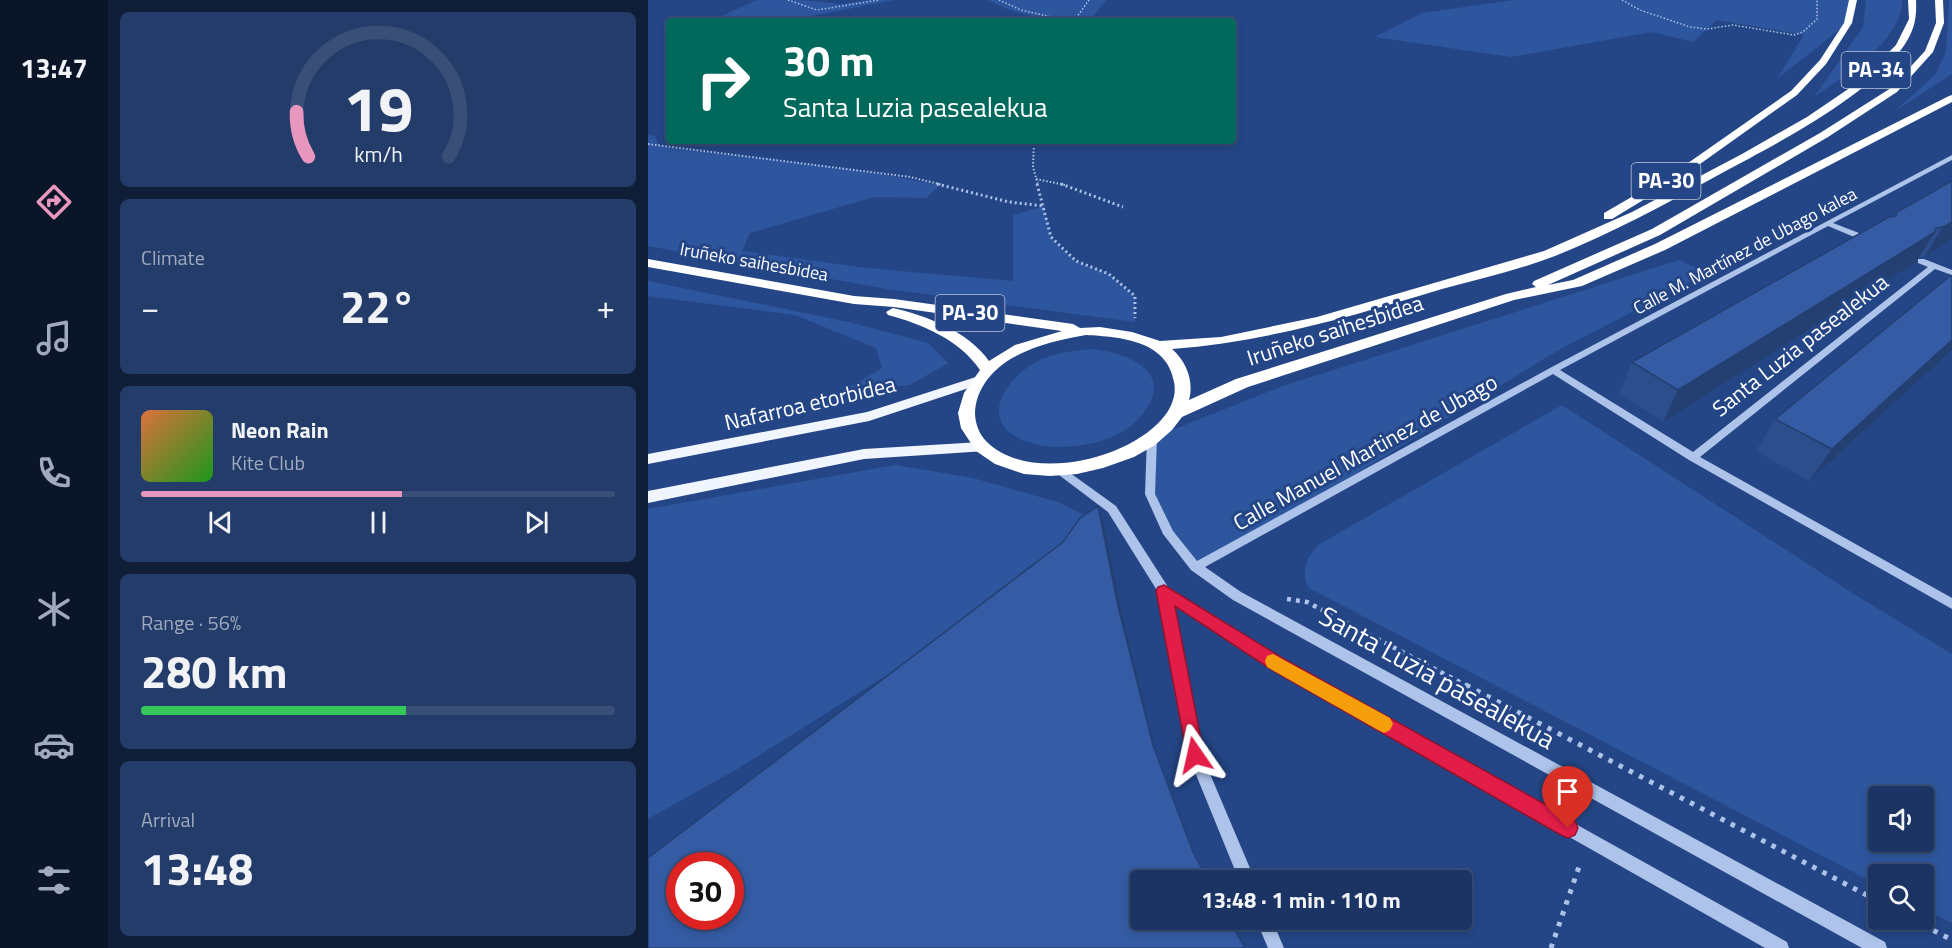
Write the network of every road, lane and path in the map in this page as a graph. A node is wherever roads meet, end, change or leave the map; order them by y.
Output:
1 (788, 0) edge
2 (879, 0) edge
3 (999, 0) edge
4 (1089, 0) edge
5 (1622, 0) edge
6 (1817, 0) edge
7 (1842, 0) edge
8 (1853, 0) edge
9 (1912, 0) edge
10 (1939, 0) edge
11 (1056, 18) edge
12 (1076, 18) edge
13 (1848, 23) junction
14 (1952, 92) edge
15 (1952, 98) edge
16 (1903, 123) junction
17 (648, 144) edge
18 (1034, 144) edge
19 (1952, 157) edge
20 (1036, 179) junction
21 (1044, 206) junction
22 (1123, 207) dead end
23 (1828, 224) junction
24 (1875, 242) edge
25 (1921, 261) edge
26 (648, 263) edge
27 (1934, 266) junction
28 (1952, 273) edge
29 (1446, 284) junction
30 (1511, 297) junction
31 (854, 300) junction
32 (1086, 331) junction
33 (1135, 336) junction
34 (1159, 346) junction
35 (1553, 370) junction
36 (983, 375) junction
37 (1176, 413) junction
38 (1152, 438) junction
39 (981, 447) junction
40 (1693, 457) junction
41 (648, 459) edge
42 (1059, 469) junction
43 (648, 497) edge
44 (1195, 567) junction
45 (1164, 591) junction
46 (1287, 599) dead end
47 (1952, 604) edge
48 (1588, 840) junction
49 (1244, 870) edge
50 (1868, 896) edge
51 (1268, 930) edge
52 (1932, 930) edge
53 (1952, 940) edge
54 (1276, 948) edge
55 (1551, 948) edge
56 (1781, 948) edge
57 (1879, 948) edge

1 - 2 path
3 - 11 path
4 - 12 path
5 - 6 path
7 - 13 highway
8 - 13 highway, PA-30
9 - 29 highway, PA-34
10 - 30 highway, PA-34
13 - 29 highway, PA-30
14 - 16 highway, PA-30
15 - 16 highway, PA-30
16 - 30 highway, PA-30
17 - 21 path
18 - 20 path
19 - 23 street, Calle M. Martínez de Ubago kalea
20 - 21 path
20 - 22 path
21 - 33 path
23 - 24 street
23 - 35 street, Calle M. Martínez de Ubago kalea
25 - 27 street
26 - 31 highway, Iruñeko saihesbidea / PA-30
27 - 28 street
27 - 40 street, Santa Luzia pasealekua
29 - 34 highway, Iruñeko saihesbidea / PA-30
30 - 37 highway, Iruñeko saihesbidea / PA-30
31 - 32 highway, Iruñeko saihesbidea / PA-30
31 - 36 highway, Iruñeko saihesbidea / PA-30
32 - 33 highway, PA-30
32 - 36 highway, PA-30
33 - 34 highway, PA-30
34 - 37 highway, PA-30
35 - 40 street
35 - 44 street, Calle Manuel Martinez de Ubago
36 - 39 highway
36 - 41 main road, Nafarroa etorbidea
37 - 38 highway, PA-30
38 - 42 highway, PA-30
38 - 44 street, Santa Luzia pasealekua
39 - 42 highway, PA-30
39 - 43 main road
40 - 47 street
42 - 45 street
44 - 57 street, Santa Luzia pasealekua
45 - 48 street
45 - 49 street
46 - 50 path, Santa Luzia pasealekua
48 - 55 path
48 - 56 street
51 - 54 street
52 - 53 path

